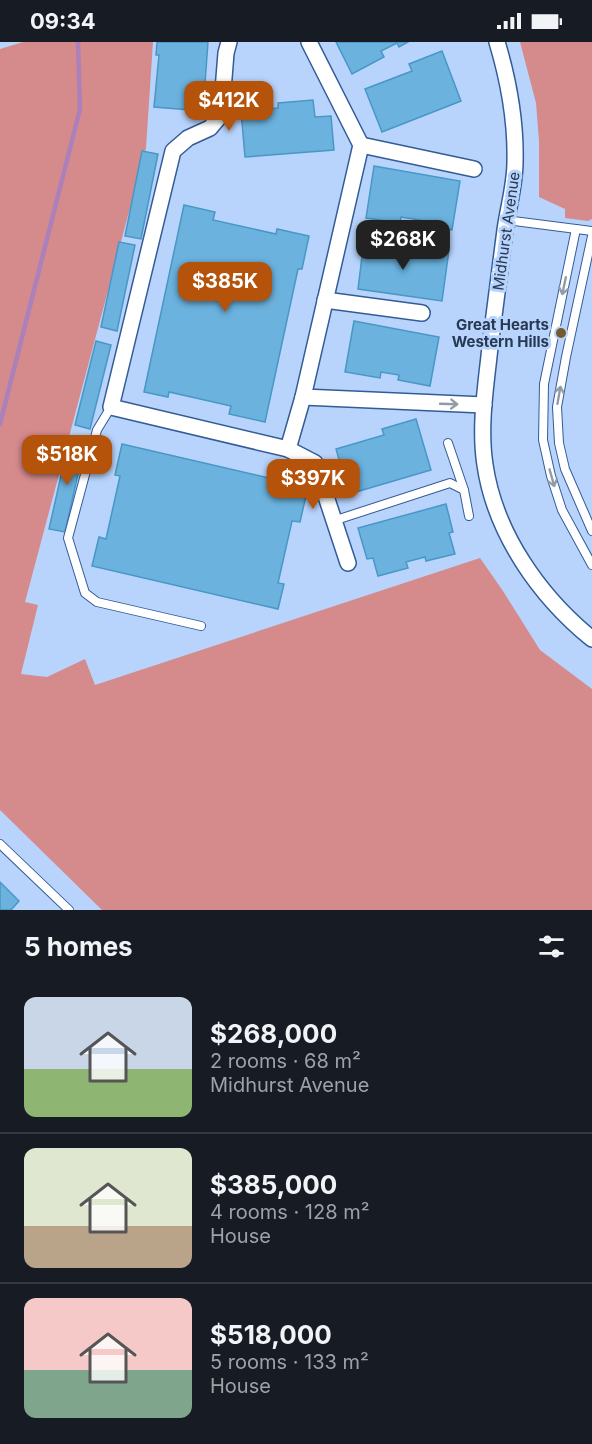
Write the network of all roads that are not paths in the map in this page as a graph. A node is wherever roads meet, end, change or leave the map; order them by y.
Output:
1 (229, 42) edge
2 (309, 42) edge
3 (496, 42) edge
4 (361, 145) junction
5 (474, 169) dead end
6 (506, 220) junction
7 (576, 229) junction
8 (592, 231) edge
9 (592, 236) edge
10 (326, 300) junction
11 (422, 313) dead end
12 (303, 398) junction
13 (484, 405) junction
14 (111, 407) junction
15 (448, 443) dead end
16 (288, 449) junction
17 (464, 490) junction
18 (469, 516) dead end
19 (333, 521) junction
20 (592, 531) edge
21 (348, 563) dead end
22 (592, 565) edge
23 (201, 626) dead end
24 (592, 639) edge
25 (0, 844) edge
26 (65, 909) edge

1 - 14 street
2 - 4 street
3 - 6 street, Midhurst Avenue
4 - 5 street
4 - 10 street
6 - 7 lane
6 - 13 street, Midhurst Avenue
7 - 8 lane
7 -> 22 lane
20 -> 9 lane
10 - 11 street
10 - 12 street
12 -> 13 street
12 - 16 street
13 - 24 street, Midhurst Avenue
14 - 16 street
14 - 23 lane
15 - 17 lane
16 - 19 street
17 - 18 lane
17 - 19 lane
19 - 21 street
25 - 26 lane

